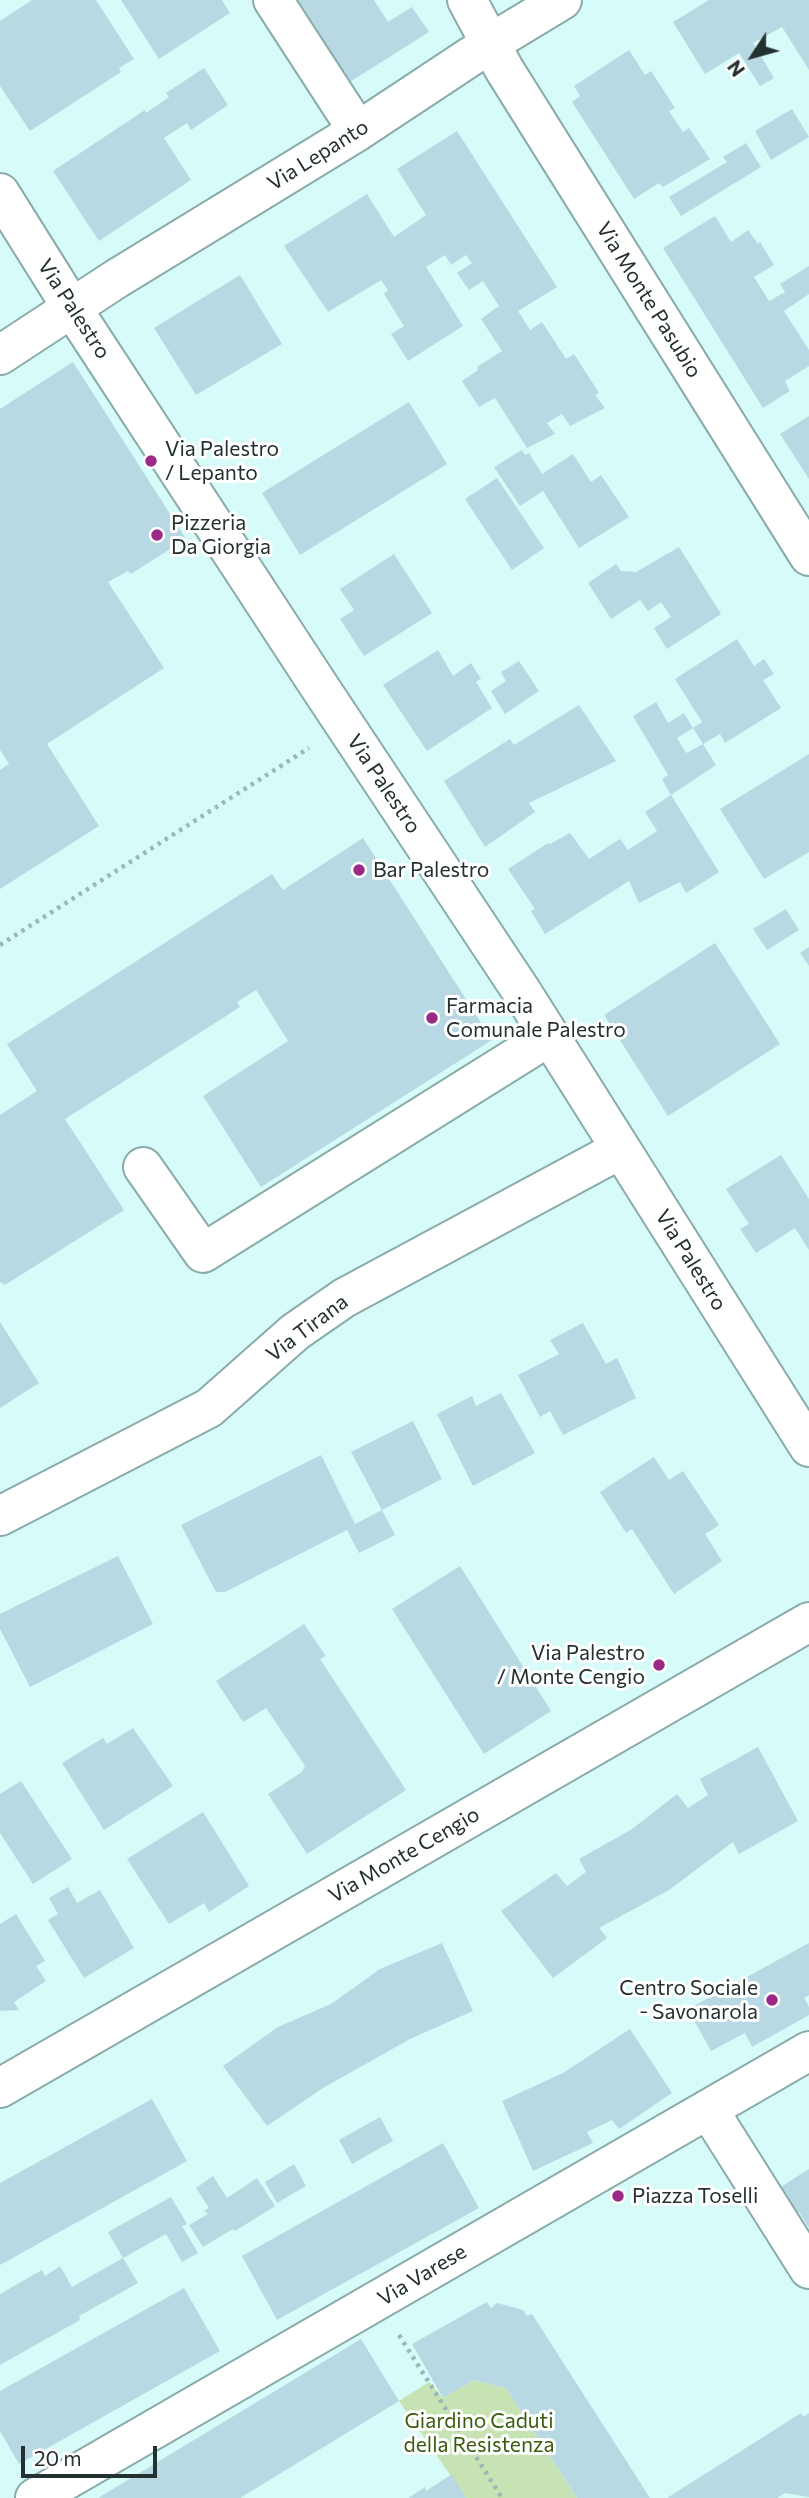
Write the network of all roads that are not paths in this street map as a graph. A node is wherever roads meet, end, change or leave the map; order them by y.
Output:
1 (272, 0) edge
2 (467, 0) edge
3 (562, 0) edge
4 (491, 43) junction
5 (358, 131) junction
6 (0, 193) edge
7 (72, 307) junction
8 (0, 355) edge
9 (809, 555) edge
10 (550, 1037) junction
11 (621, 1149) junction
12 (143, 1167) dead end
13 (809, 1447) edge
14 (0, 1516) edge
15 (809, 1622) edge
16 (809, 2051) edge
17 (0, 2088) edge
18 (708, 2109) junction
19 (809, 2269) edge
20 (35, 2498) edge

1 - 5 street
2 - 4 street, Via Monte Pasubio
3 - 4 street, Via Lepanto
4 - 5 street, Via Lepanto
4 - 9 street, Via Monte Pasubio
5 - 7 street, Via Lepanto
6 - 7 street, Via Palestro
7 - 8 street, Via Lepanto
7 - 10 street, Via Palestro
10 - 11 street, Via Palestro
10 - 12 street
11 - 13 street, Via Palestro
11 - 14 street, Via Tirana
15 - 17 street, Via Monte Cengio
16 - 18 street, Via Varese
18 - 19 street
18 - 20 street, Via Varese

